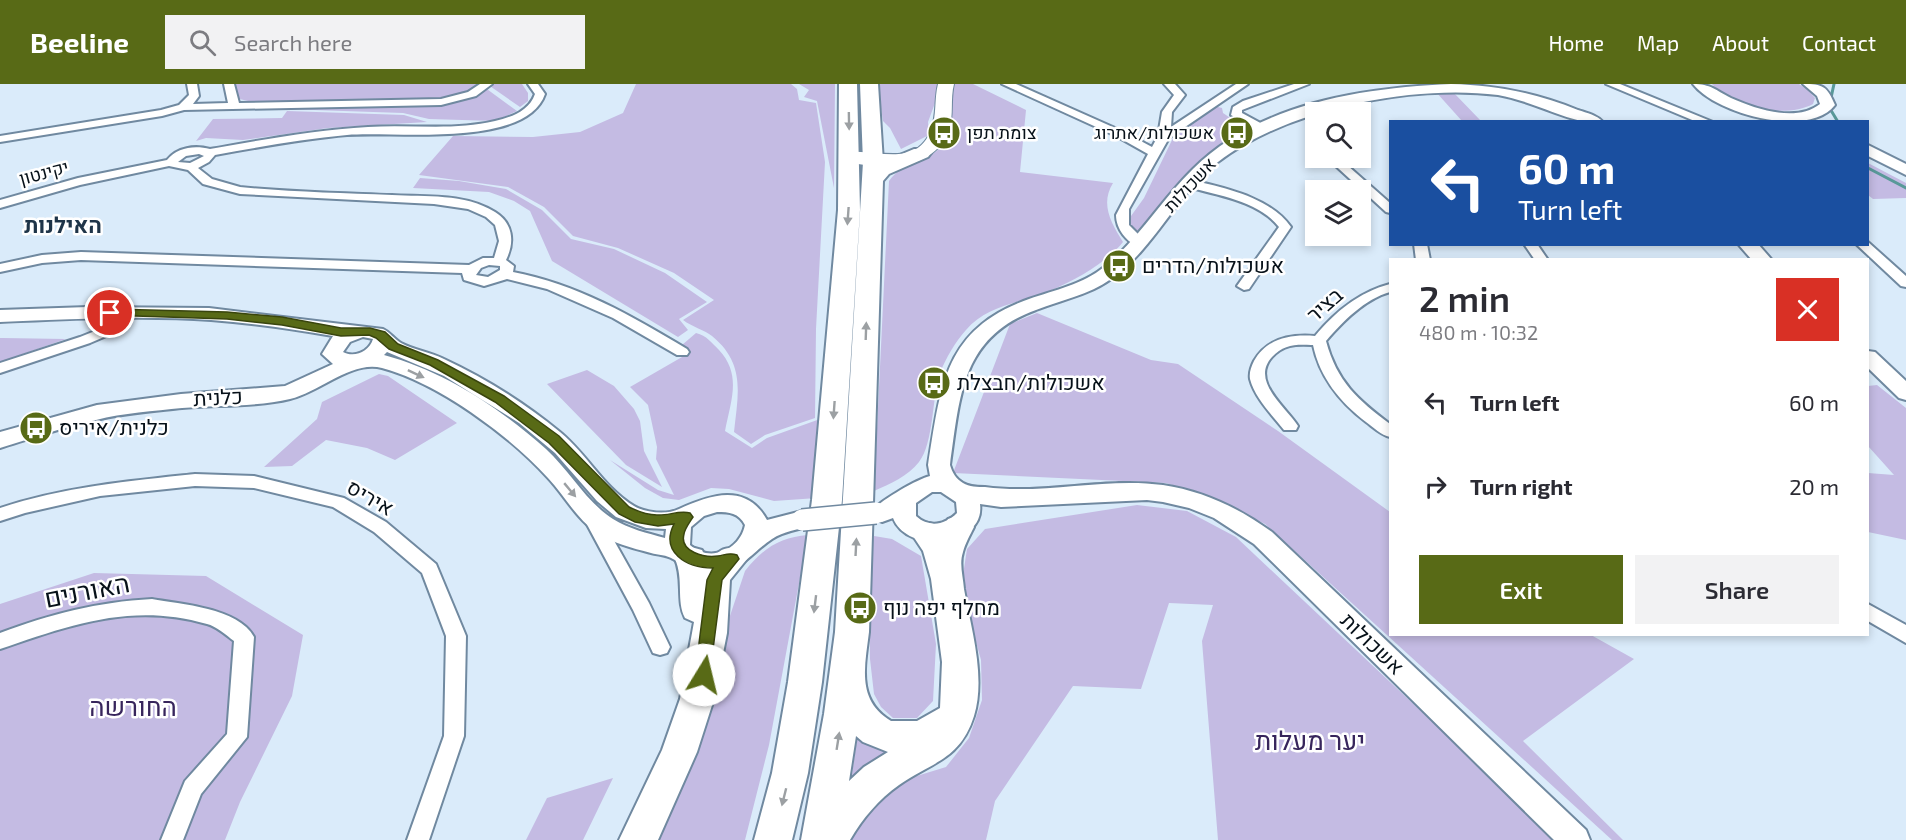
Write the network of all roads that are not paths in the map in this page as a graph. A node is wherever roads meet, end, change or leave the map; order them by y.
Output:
1 (192, 84) edge
2 (229, 84) edge
3 (487, 84) edge
4 (533, 84) edge
5 (848, 84) edge
6 (869, 84) edge
7 (946, 84) edge
8 (1007, 84) edge
9 (1168, 84) edge
10 (1243, 84) edge
11 (1304, 84) edge
12 (1611, 84) edge
13 (1810, 84) edge
14 (1700, 85) edge
15 (1332, 102) edge
16 (234, 104) junction
17 (183, 107) junction
18 (1305, 111) edge
19 (1785, 116) junction
20 (1823, 116) edge
21 (1590, 120) edge
22 (1703, 120) edge
23 (1797, 120) edge
24 (1262, 128) junction
25 (1164, 136) junction
26 (0, 139) edge
27 (1869, 151) edge
28 (917, 152) junction
29 (210, 153) junction
30 (1155, 153) junction
31 (868, 158) junction
32 (1869, 160) edge
33 (172, 162) junction
34 (191, 166) junction
35 (1345, 168) edge
36 (1906, 170) edge
37 (1906, 178) edge
38 (1188, 183) junction
39 (1387, 203) edge
40 (0, 204) edge
41 (1140, 243) junction
42 (1750, 246) edge
43 (1864, 246) edge
44 (1762, 258) edge
45 (0, 268) edge
46 (502, 268) junction
47 (471, 269) junction
48 (1906, 283) edge
49 (1244, 286) dead end
50 (1389, 288) edge
51 (0, 316) edge
52 (120, 325) junction
53 (0, 328) edge
54 (355, 333) junction
55 (383, 339) junction
56 (1319, 341) junction
57 (682, 352) dead end
58 (333, 353) junction
59 (1869, 358) edge
60 (358, 360) junction
61 (0, 368) edge
62 (296, 390) junction
63 (1906, 393) edge
64 (1290, 426) dead end
65 (1389, 431) edge
66 (0, 440) edge
67 (939, 465) junction
68 (955, 488) junction
69 (912, 492) junction
70 (1001, 498) junction
71 (749, 511) junction
72 (590, 513) junction
73 (879, 513) junction
74 (0, 515) edge
75 (685, 517) junction
76 (795, 521) junction
77 (963, 522) junction
78 (916, 528) junction
79 (646, 541) junction
80 (742, 550) junction
81 (686, 555) junction
82 (621, 566) junction
83 (945, 572) junction
84 (1869, 613) edge
85 (1906, 635) edge
86 (0, 641) edge
87 (660, 646) dead end
88 (846, 681) junction
89 (960, 685) junction
90 (172, 840) edge
91 (418, 840) edge
92 (619, 840) edge
93 (638, 840) edge
94 (773, 840) edge
95 (820, 840) edge
96 (830, 840) edge
97 (1575, 840) edge

1 - 17 street
2 - 16 street
3 - 16 street
4 - 29 street
5 -> 31 highway
6 - 31 highway
7 - 28 main road
8 - 30 street
9 - 25 street
10 - 25 street
11 - 24 street
12 - 22 street
13 - 20 street
14 - 19 street
15 - 21 street, אשכולות
16 - 17 street
17 - 26 street
18 - 24 street, אשכולות
19 - 20 street
19 - 23 street
24 - 38 street, אשכולות
25 - 30 street
27 - 36 street
28 - 31 highway
28 - 31 highway
29 - 33 street
29 - 34 street
30 - 41 street
88 -> 31 highway
31 -> 94 highway
32 - 37 street
33 - 34 street
33 - 40 street, יקינטון
34 - 46 street
35 - 39 street
38 - 41 street, אשכולות
38 - 49 street
41 - 67 street, אשכולות
42 - 44 street
43 - 48 street
45 - 47 street
46 - 47 street
46 - 47 street
46 - 57 street
50 - 56 street, בציר
51 - 54 street
52 - 53 street
52 - 58 street
52 - 61 street
54 - 55 street
54 - 58 street, כלנית
55 - 60 street, כלנית
55 - 75 street
56 - 64 street, בציר
56 - 65 street
58 - 60 street
58 - 62 street, כלנית
59 - 63 street
60 - 62 street, כלנית
60 -> 72 street
62 - 66 street, כלנית
67 - 68 street
67 - 69 street
68 - 69 street
68 - 70 street, אשכולות
68 - 77 street
69 - 73 street
69 - 78 street
70 - 77 street, אשכולות
70 - 97 street, אשכולות
71 - 75 street
71 - 76 street
71 - 80 street
72 - 79 street
72 - 82 street
73 - 76 street, bridge
73 - 78 street
74 - 91 street, איריס
75 - 81 street
76 - 80 street
77 - 78 street
77 - 83 highway
78 - 83 highway
79 - 81 street
79 - 82 street
80 - 81 street
80 - 93 highway
81 - 92 highway
82 - 87 street
83 - 89 highway
84 - 85 street
86 - 90 street, האורנים
88 - 89 highway
95 -> 88 highway
89 - 96 highway

